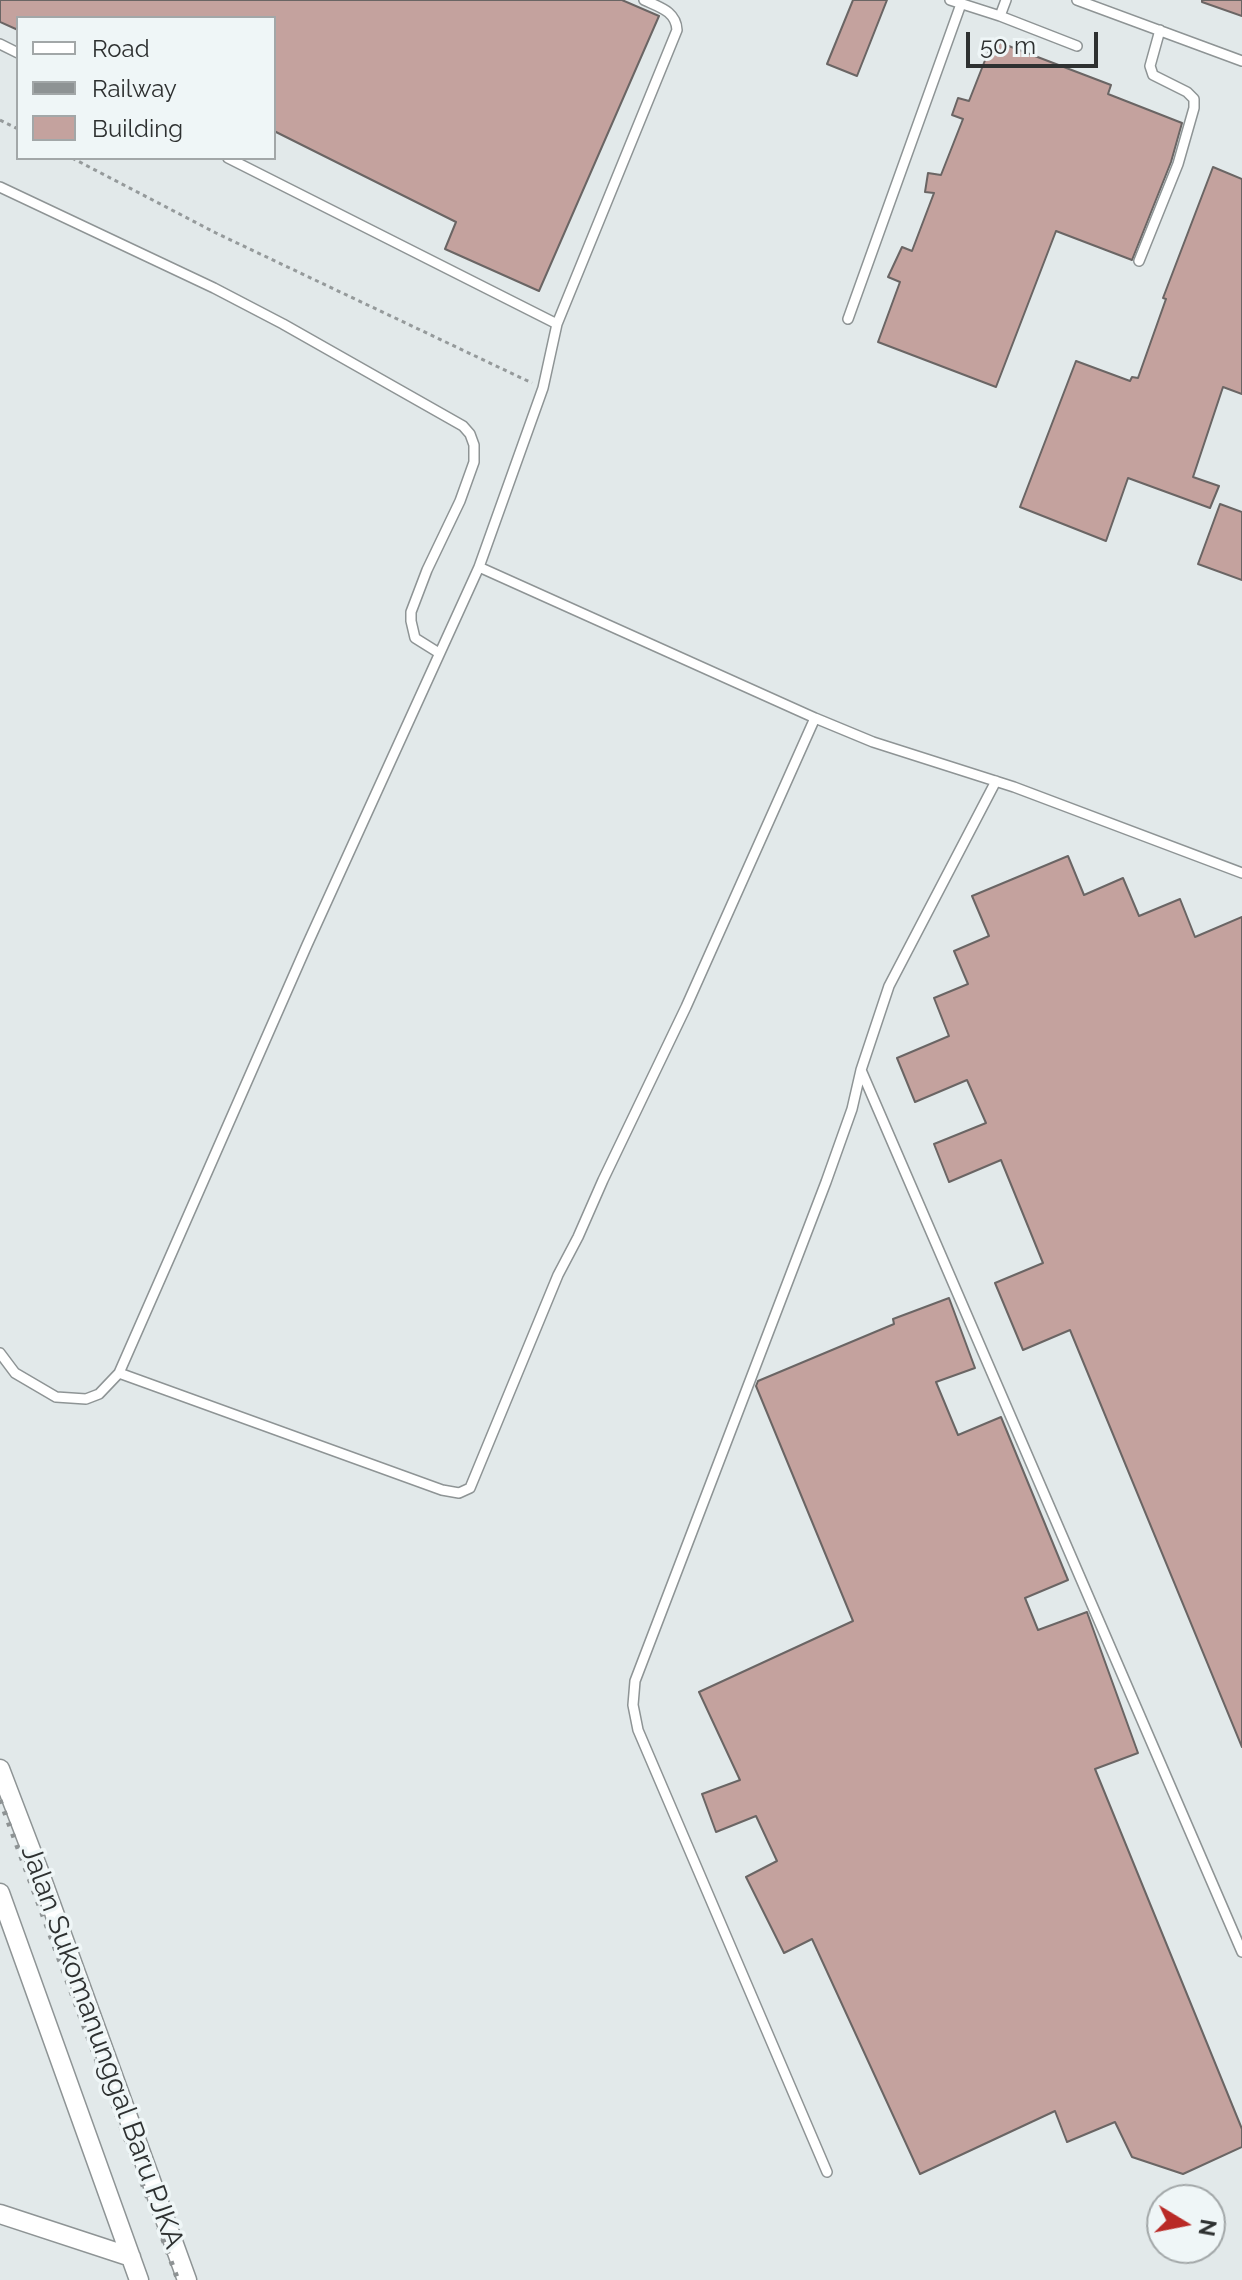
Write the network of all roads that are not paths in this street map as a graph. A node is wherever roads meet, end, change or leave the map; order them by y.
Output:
1 (644, 0) edge
2 (950, 0) edge
3 (1006, 0) edge
4 (1082, 1) edge
5 (961, 4) junction
6 (1000, 16) junction
7 (1160, 30) junction
8 (1077, 46) dead end
9 (1242, 61) edge
10 (232, 160) edge
11 (0, 187) edge
12 (1139, 261) dead end
13 (848, 319) dead end
14 (557, 324) junction
15 (479, 567) junction
16 (439, 653) junction
17 (815, 718) junction
18 (996, 781) junction
19 (1242, 873) edge
20 (861, 1070) junction
21 (0, 1353) edge
22 (119, 1373) junction
23 (0, 1769) edge
24 (0, 1893) edge
25 (1242, 1952) edge
26 (827, 2172) dead end
27 (0, 2214) edge
28 (131, 2257) junction
29 (139, 2280) edge
30 (188, 2280) edge

1 - 14 lane
2 - 5 lane
3 - 6 lane
4 - 7 lane
5 - 6 lane
5 - 13 lane
6 - 8 lane
7 - 9 lane
7 - 12 lane
10 - 14 lane
11 - 16 lane
14 - 15 lane
15 - 16 lane
15 - 17 lane
16 - 22 lane
17 - 18 lane
17 - 22 lane
18 - 19 lane
18 - 20 lane
20 - 25 lane
20 - 26 lane
21 - 22 lane
23 - 30 street, Jalan Sukomanunggal Baru PJKA
24 - 28 street
27 - 28 street, Jalan Sukomanunggal Baru PJKA
28 - 29 street

